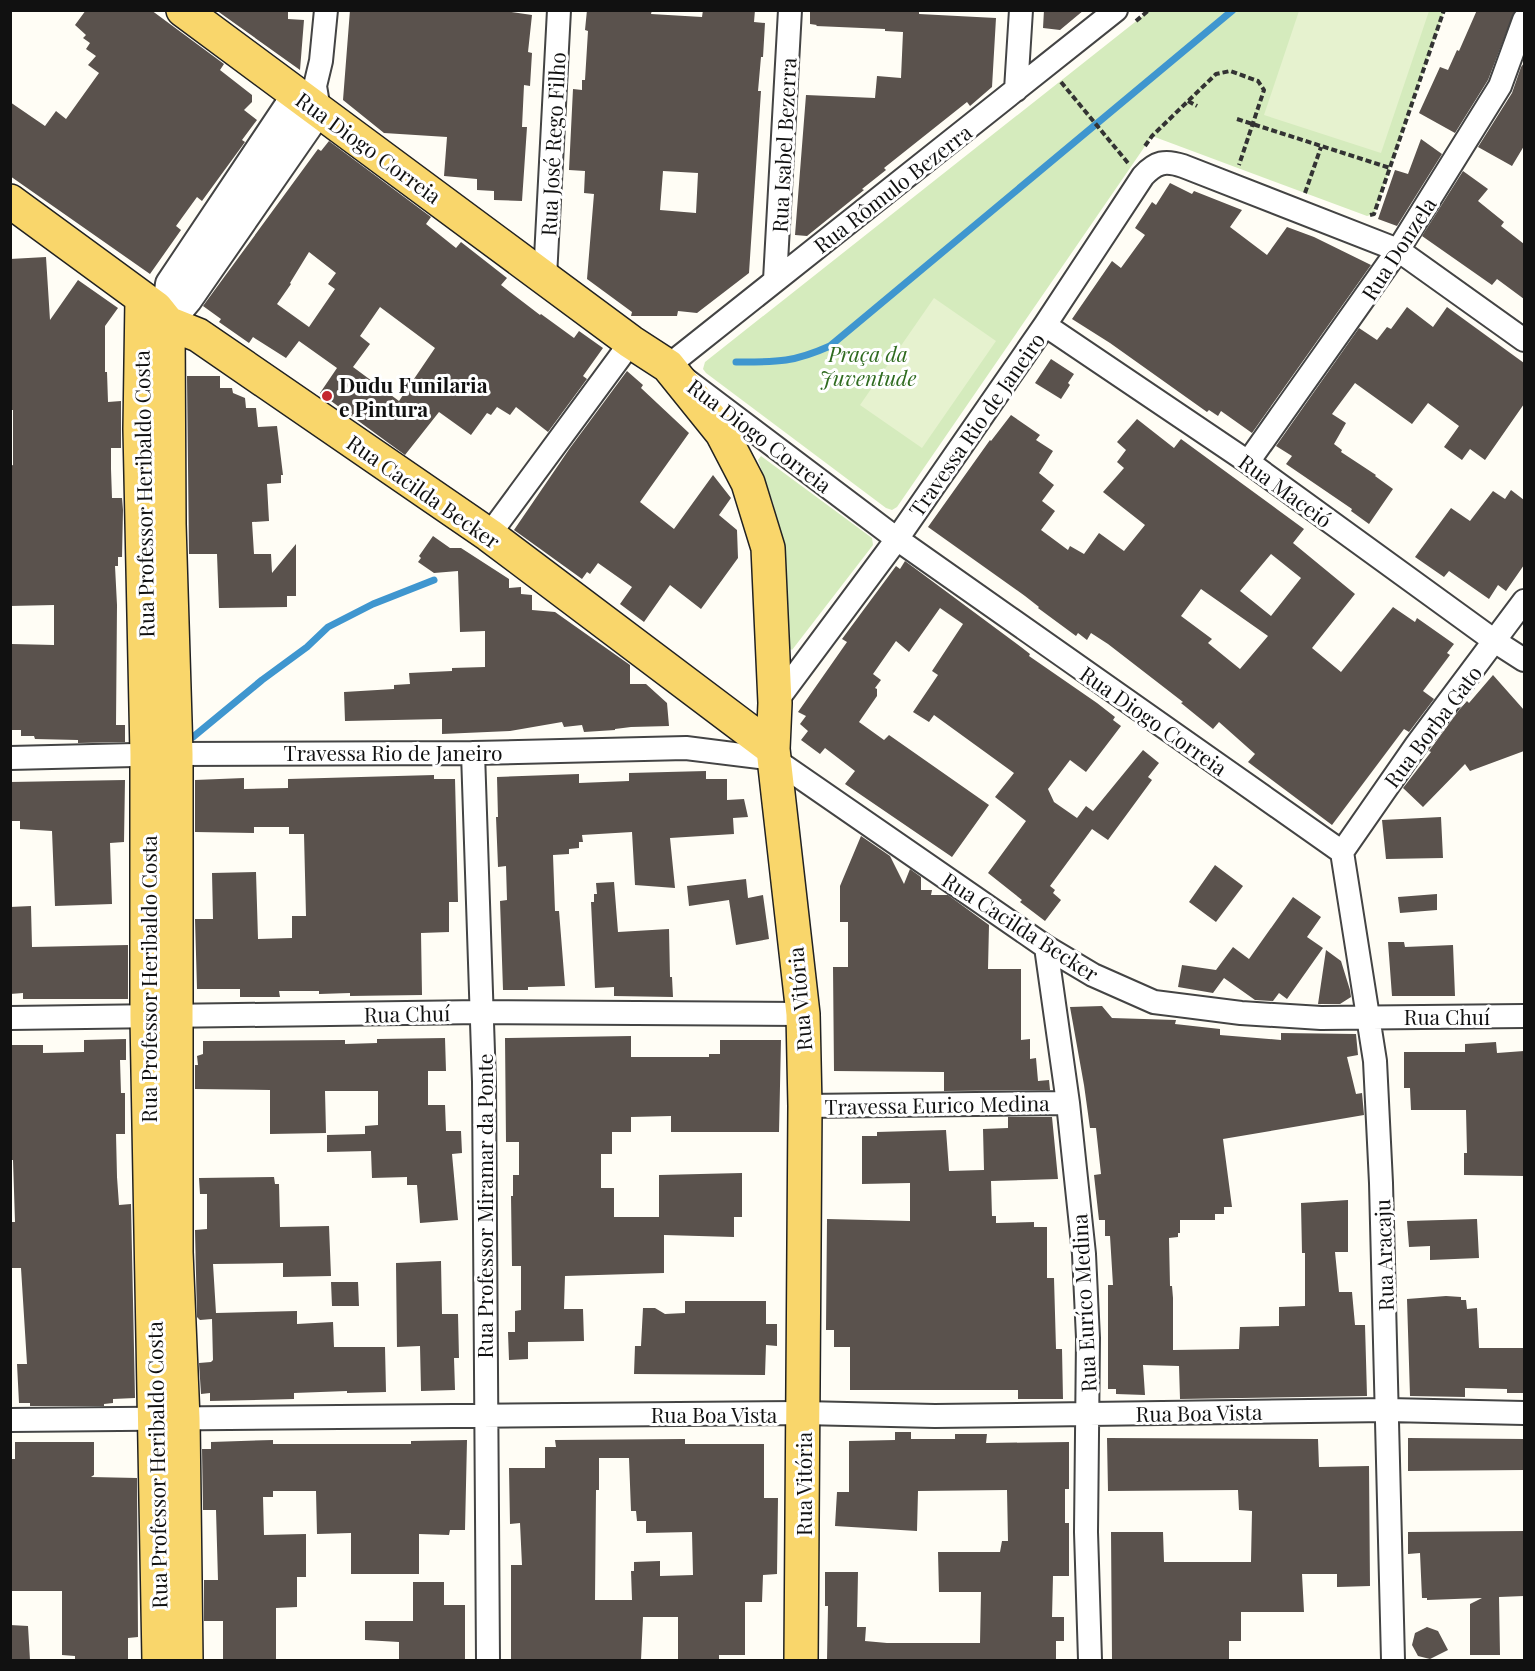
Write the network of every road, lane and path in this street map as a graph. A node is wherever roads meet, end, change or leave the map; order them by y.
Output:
1 (183, 10) edge
2 (326, 10) edge
3 (559, 10) edge
4 (790, 10) edge
5 (1021, 10) edge
6 (1116, 10) edge
7 (1444, 10) edge
8 (1524, 20) edge
9 (1051, 89) dead end
10 (1016, 90) junction
11 (310, 97) junction
12 (1188, 100) junction
13 (1197, 106) dead end
14 (1237, 119) dead end
15 (1253, 124) junction
16 (1152, 136) dead end
17 (1321, 147) junction
18 (1130, 166) dead end
19 (1390, 168) junction
20 (1238, 169) dead end
21 (1305, 194) dead end
22 (10, 201) edge
23 (1367, 216) dead end
24 (1398, 249) junction
25 (545, 277) junction
26 (775, 280) junction
27 (142, 298) junction
28 (168, 323) junction
29 (1045, 325) junction
30 (1524, 340) edge
31 (631, 342) junction
32 (668, 366) junction
33 (1248, 462) junction
34 (489, 535) junction
35 (897, 539) junction
36 (1524, 601) edge
37 (1496, 642) junction
38 (1524, 660) edge
39 (775, 703) junction
40 (473, 753) junction
41 (162, 754) junction
42 (774, 754) junction
43 (10, 758) edge
44 (1342, 852) junction
45 (1046, 947) junction
46 (482, 1012) junction
47 (803, 1014) junction
48 (162, 1016) junction
49 (1524, 1016) edge
50 (1370, 1017) junction
51 (10, 1018) edge
52 (1068, 1103) junction
53 (805, 1106) junction
54 (1388, 1410) junction
55 (803, 1413) junction
56 (1088, 1413) junction
57 (1524, 1413) edge
58 (485, 1415) junction
59 (10, 1420) edge
60 (169, 1420) junction
61 (159, 1660) edge
62 (186, 1660) edge
63 (488, 1660) edge
64 (801, 1660) edge
65 (1090, 1660) edge
66 (1393, 1660) edge

1 - 11 main road, Rua Diogo Correia
2 - 11 street, Rua Professor Heribaldo Costa
3 - 25 street, Rua José Rego Filho
4 - 26 street, Rua Isabel Bezerra
5 - 10 street
6 - 10 street, Rua Rômulo Bezerra
7 - 19 path
8 - 24 street, Rua Donzela
9 - 18 path
10 - 26 street, Rua Rômulo Bezerra
11 - 25 main road, Rua Diogo Correia
11 - 28 street, Rua Professor Heribaldo Costa
12 - 13 path
12 - 15 path
12 - 16 path
14 - 15 path
15 - 17 path
15 - 20 path
17 - 19 path
17 - 21 path
19 - 23 path
22 - 27 main road, Rua Cacilda Becker
24 - 29 street, Travessa Rio de Janeiro
24 - 30 street
24 - 33 street, Rua Donzela
25 - 31 main road, Rua Diogo Correia
26 - 32 street, Rua Rômulo Bezerra
27 - 28 main road, Rua Cacilda Becker
27 - 41 main road, Rua Professor Heribaldo Costa
28 - 34 main road, Rua Cacilda Becker
28 - 41 main road, Rua Professor Heribaldo Costa
29 - 33 street, Rua Maceió
29 - 35 street, Travessa Rio de Janeiro
31 - 32 main road, Rua Diogo Correia
31 - 34 street
32 - 35 street, Rua Diogo Correia
32 - 39 main road, Rua Vitória
33 - 37 street, Rua Maceió
34 - 42 main road, Rua Cacilda Becker
35 - 39 street, Travessa Rio de Janeiro
35 - 44 street, Rua Diogo Correia
36 - 37 street, Rua Borba Gato
37 - 38 street, Rua Maceió
37 - 44 street, Rua Borba Gato
39 - 42 main road, Rua Vitória
40 - 41 street, Travessa Rio de Janeiro
40 - 42 street, Travessa Rio de Janeiro
40 - 46 street, Rua Professor Miramar da Ponte
41 - 43 street, Travessa Rio de Janeiro
41 - 48 main road, Rua Professor Heribaldo Costa
42 - 45 street, Rua Cacilda Becker
42 - 47 main road, Rua Vitória
44 - 50 street, Rua Aracaju
45 - 50 street, Rua Cacilda Becker
45 - 52 street, Rua Euríco Medina
46 - 47 street, Rua Chuí
46 - 48 street, Rua Chuí
46 - 58 street, Rua Professor Miramar da Ponte
47 - 53 main road, Rua Vitória
48 - 51 street, Rua Chuí
48 - 60 main road, Rua Professor Heribaldo Costa
49 - 50 street, Rua Chuí
50 - 54 street, Rua Aracaju
52 - 53 street, Travessa Eurico Medina
52 - 56 street, Rua Euríco Medina
53 - 55 main road, Rua Vitória
54 - 56 street, Rua Boa Vista
54 - 57 street, Rua Boa Vista
54 - 66 street, Rua Aracaju
55 - 56 street, Rua Boa Vista
55 - 58 street, Rua Boa Vista
55 - 64 main road, Rua Vitória
56 - 65 street, Rua Euríco Medina
58 - 60 street, Rua Boa Vista
58 - 63 street, Rua Professor Miramar da Ponte
59 - 60 street, Rua Boa Vista
60 - 61 main road, Rua Professor Heribaldo Costa
60 - 62 main road, Rua Professor Heribaldo Costa

